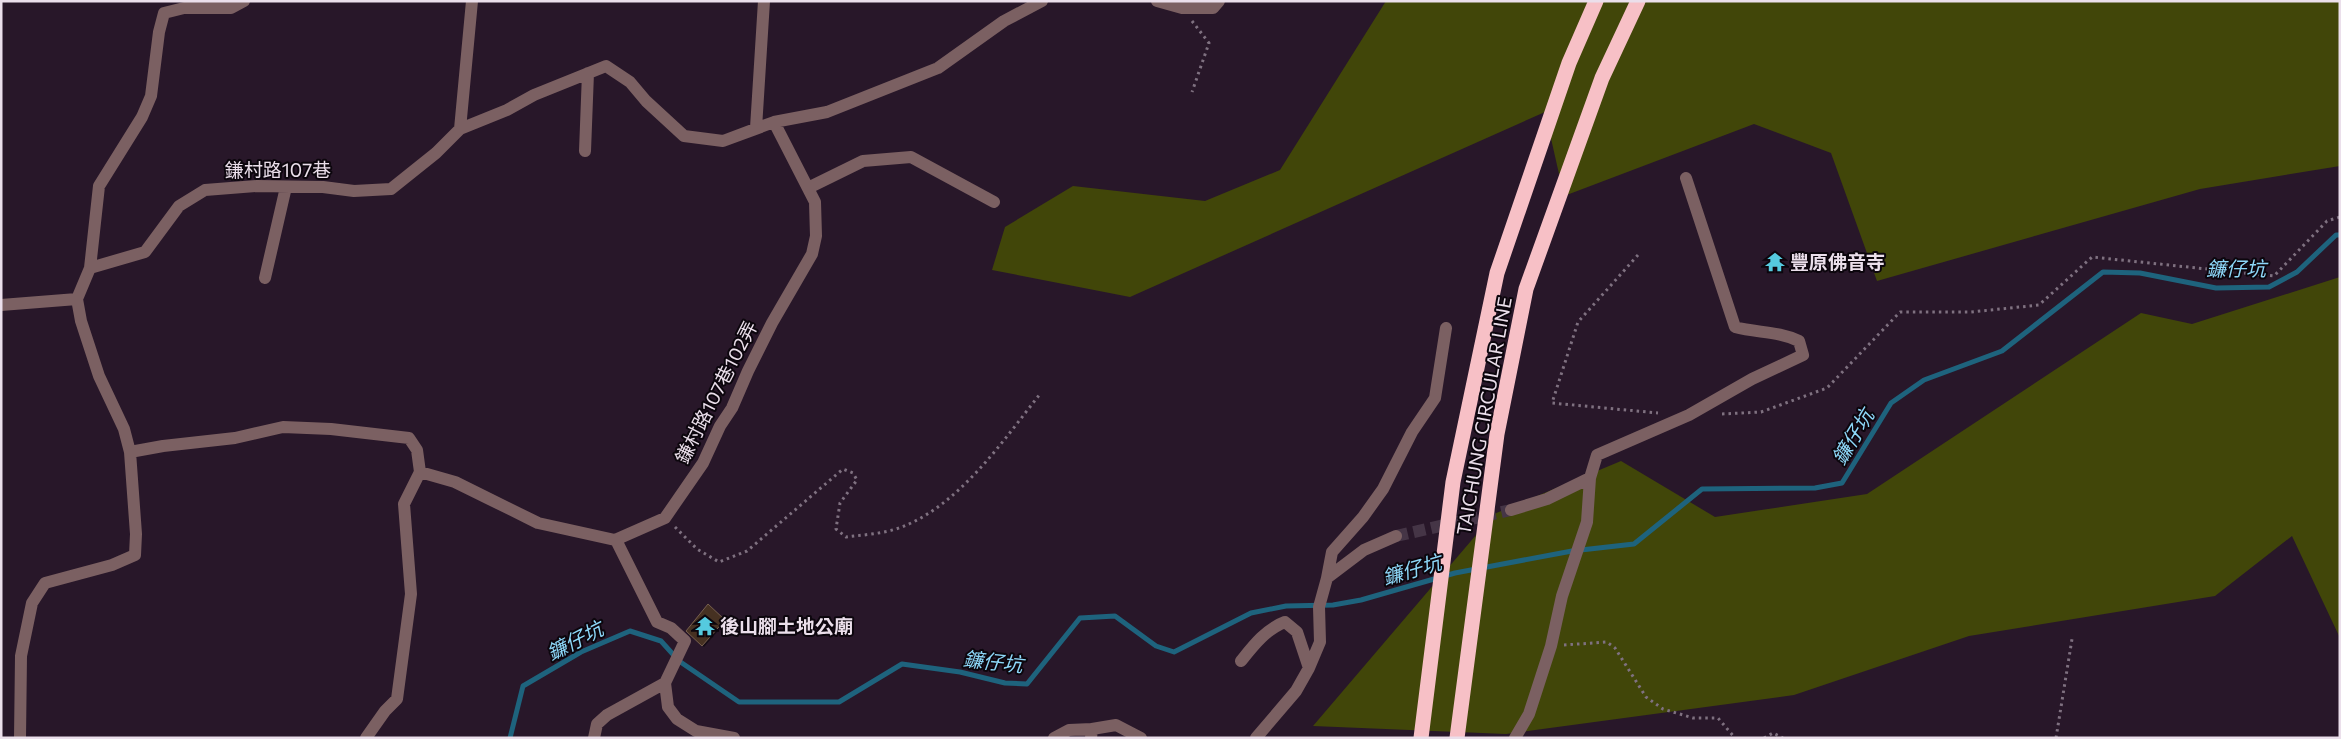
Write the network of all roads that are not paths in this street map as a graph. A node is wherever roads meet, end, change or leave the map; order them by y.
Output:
1 (244, 1) edge
2 (472, 1) edge
3 (764, 1) edge
4 (1042, 1) edge
5 (1157, 1) edge
6 (1219, 1) edge
7 (1596, 1) edge
8 (1638, 1) edge
9 (588, 73) junction
10 (774, 122) junction
11 (756, 128) junction
12 (460, 130) junction
13 (585, 151) dead end
14 (1686, 178) dead end
15 (286, 187) junction
16 (808, 188) junction
17 (994, 202) dead end
18 (90, 268) junction
19 (265, 278) dead end
20 (77, 299) junction
21 (1, 305) edge
22 (1446, 328) dead end
23 (130, 452) junction
24 (420, 472) junction
25 (1590, 478) junction
26 (1511, 510) tunnel mouth
27 (1396, 536) tunnel mouth
28 (616, 540) junction
29 (1327, 578) junction
30 (1241, 661) dead end
31 (1309, 668) junction
32 (664, 683) junction
33 (1092, 733) edge
34 (20, 738) edge
35 (366, 738) edge
36 (594, 738) edge
37 (734, 738) edge
38 (1054, 738) edge
39 (1141, 738) edge
40 (1256, 738) edge
41 (1421, 738) edge
42 (1457, 738) edge
43 (1515, 738) edge

1 - 18 lane
2 - 12 lane
3 - 11 lane
4 - 10 lane, 鎌村路107巷
5 - 6 lane
7 - 41 highway, TAICHUNG CIRCULAR LINE
8 - 42 highway, TAICHUNG CIRCULAR LINE
9 - 11 lane, 鎌村路107巷
9 - 12 lane, 鎌村路107巷
9 - 13 lane
10 - 11 lane, 鎌村路107巷
10 - 16 lane, 鎌村路107巷102弄
12 - 15 lane, 鎌村路107巷
14 - 25 lane
15 - 18 lane, 鎌村路107巷
15 - 19 lane
16 - 17 lane
16 - 28 lane, 鎌村路107巷102弄
18 - 20 lane
20 - 21 lane
20 - 23 lane
22 - 29 lane
23 - 24 lane
23 - 34 lane
24 - 28 lane
24 - 35 lane
25 - 26 lane
25 - 43 lane
27 - 29 lane
28 - 32 lane
29 - 31 lane
30 - 31 lane
31 - 40 lane
32 - 36 lane
32 - 37 lane
33 - 38 lane
33 - 39 lane

